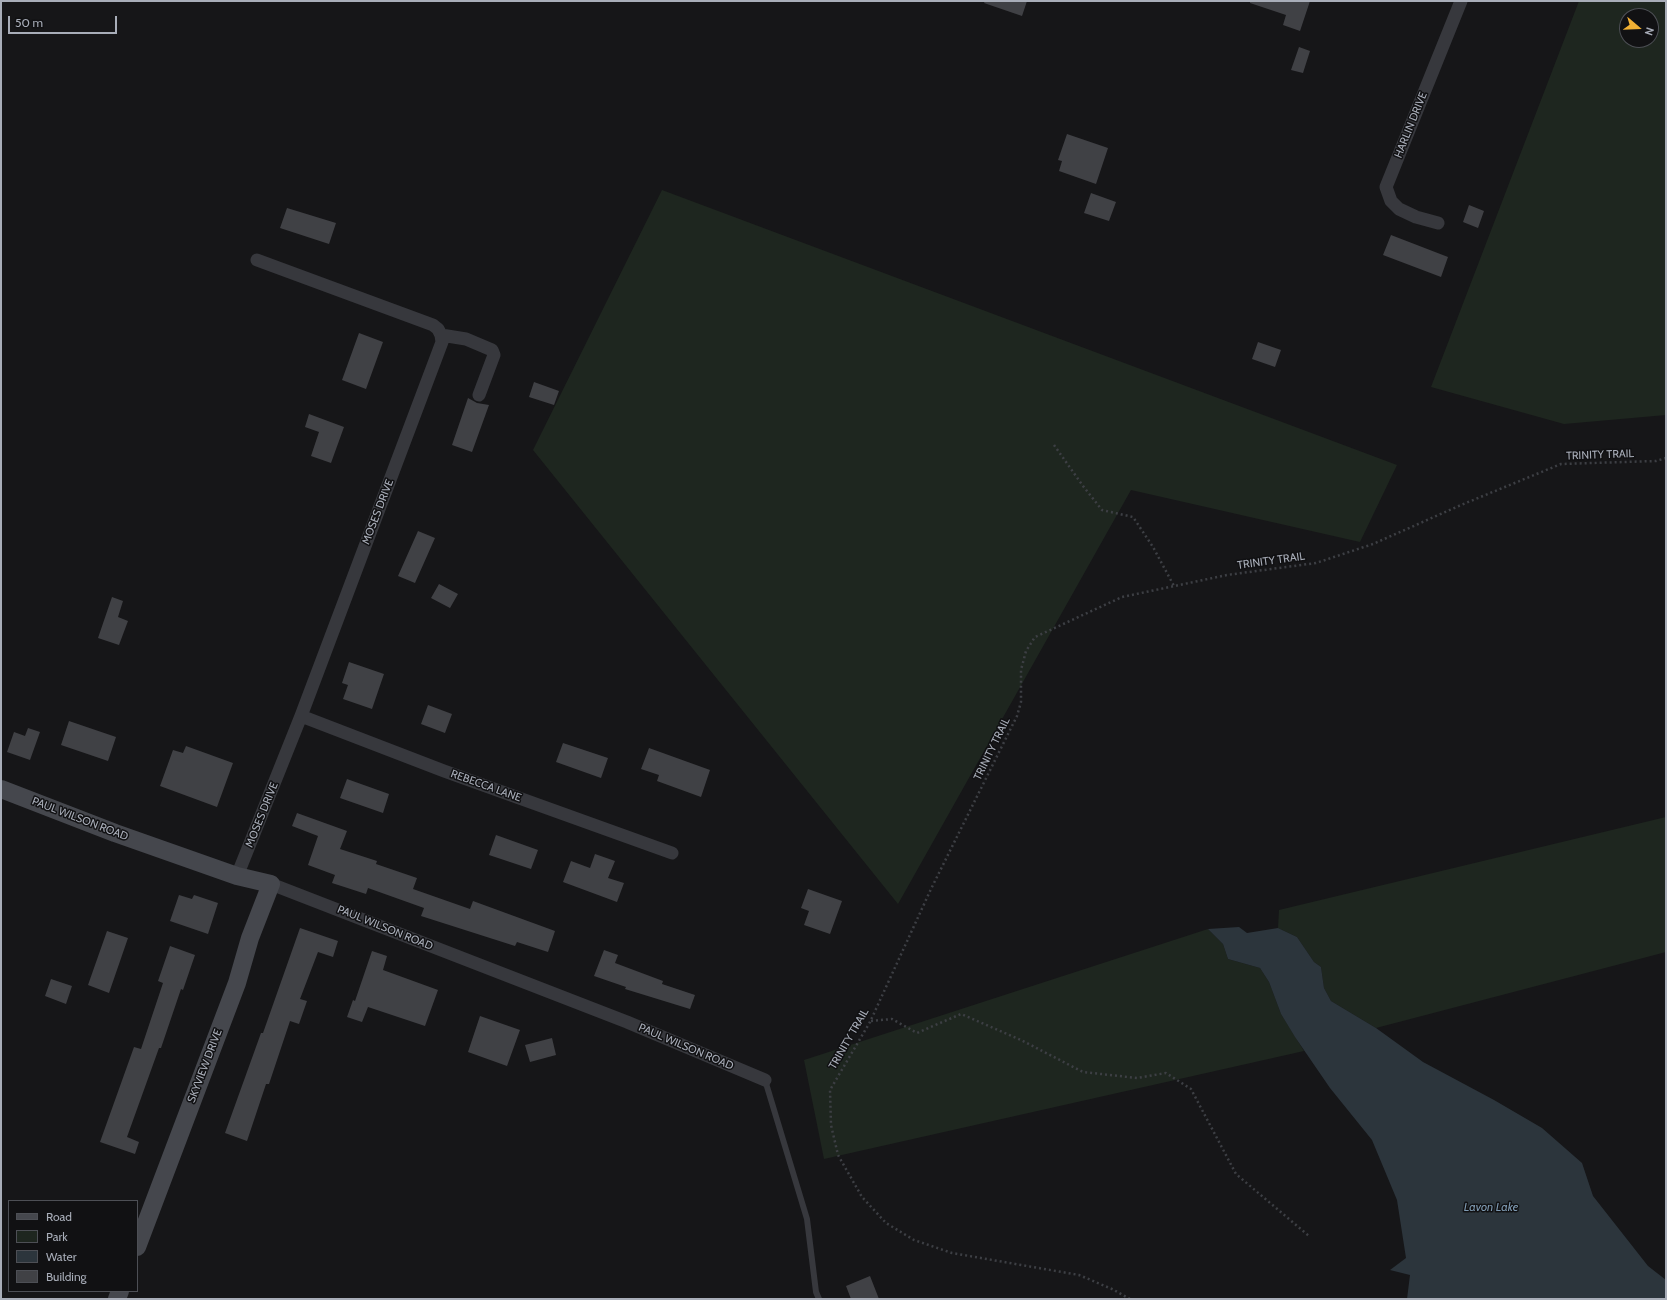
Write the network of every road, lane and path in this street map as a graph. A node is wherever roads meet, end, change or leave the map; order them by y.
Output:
1 (1461, 1) edge
2 (1438, 223) dead end
3 (257, 260) dead end
4 (441, 335) junction
5 (479, 395) dead end
6 (1054, 445) dead end
7 (1666, 458) edge
8 (1174, 586) junction
9 (301, 716) junction
10 (1, 789) edge
11 (672, 853) dead end
12 (237, 876) junction
13 (271, 884) junction
14 (870, 1022) junction
15 (765, 1080) joint
16 (1309, 1236) dead end
17 (138, 1244) edge
18 (819, 1299) edge
19 (1130, 1299) edge

1 - 2 street, HARLIN DRIVE
3 - 4 street
4 - 5 street
4 - 9 street, MOSES DRIVE
6 - 8 path
7 - 8 path, TRINITY TRAIL
8 - 14 path, TRINITY TRAIL
9 - 11 street, REBECCA LANE
9 - 12 street, MOSES DRIVE
10 - 12 street, PAUL WILSON ROAD
12 - 13 street, PAUL WILSON ROAD
13 - 15 street, PAUL WILSON ROAD
13 - 17 street, SKYVIEW DRIVE
14 - 16 path
14 - 19 path, TRINITY TRAIL
15 - 18 lane

